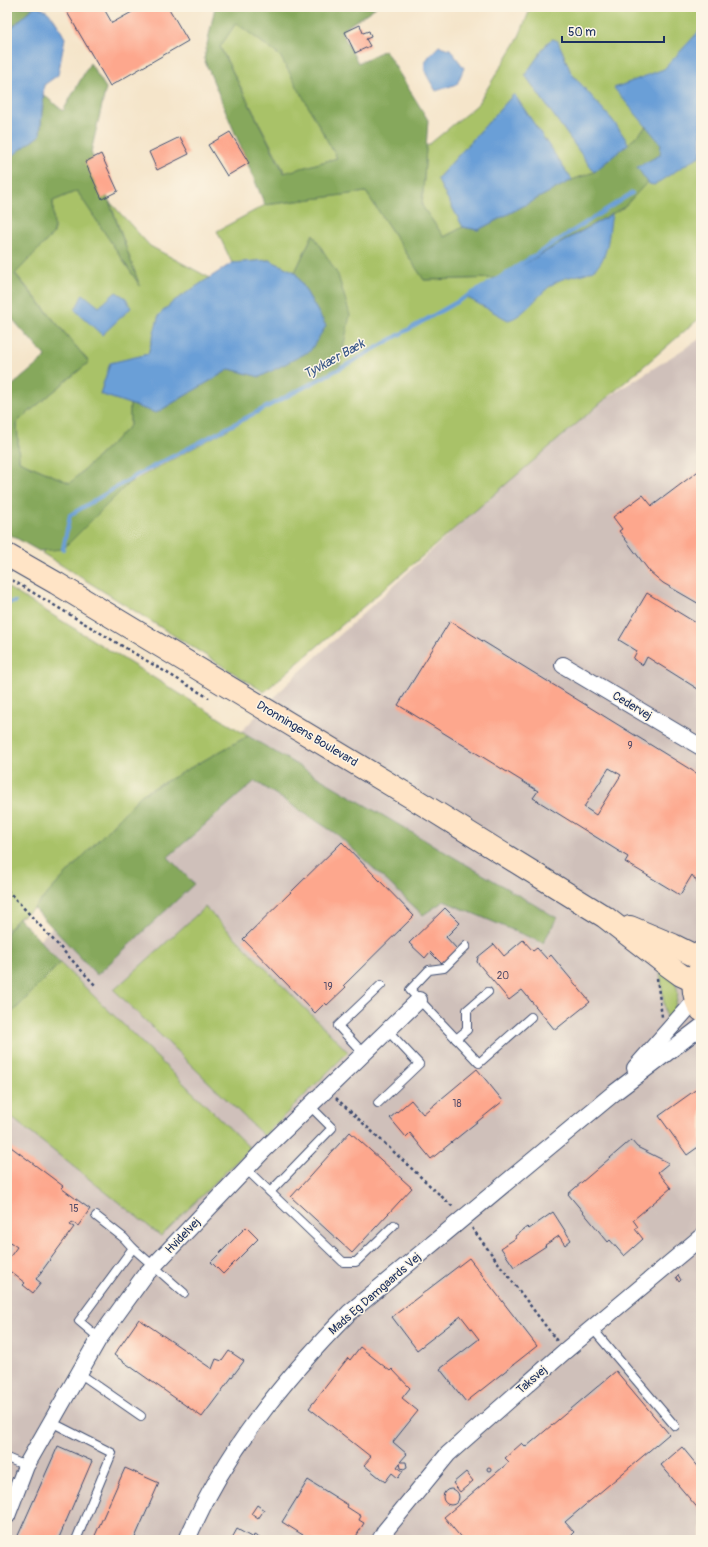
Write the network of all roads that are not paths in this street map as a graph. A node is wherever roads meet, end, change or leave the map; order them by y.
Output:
1 (7, 555) edge
2 (563, 665) dead end
3 (701, 747) edge
4 (604, 917) junction
5 (466, 946) dead end
6 (701, 959) edge
7 (381, 985) dead end
8 (698, 990) edge
9 (488, 992) dead end
10 (419, 1000) junction
11 (531, 1017) dead end
12 (701, 1028) edge
13 (388, 1031) junction
14 (456, 1039) junction
15 (364, 1054) junction
16 (614, 1093) junction
17 (378, 1103) dead end
18 (310, 1106) junction
19 (246, 1169) junction
20 (270, 1192) junction
21 (96, 1216) dead end
22 (394, 1225) dead end
23 (701, 1237) edge
24 (133, 1248) junction
25 (153, 1267) junction
26 (184, 1293) dead end
27 (592, 1328) junction
28 (99, 1338) junction
29 (79, 1373) junction
30 (141, 1416) dead end
31 (51, 1422) junction
32 (675, 1426) dead end
33 (7, 1458) edge
34 (26, 1466) junction
35 (7, 1516) edge
36 (76, 1540) edge
37 (187, 1540) edge
38 (380, 1540) edge

1 - 4 main road, Dronningens Boulevard
2 - 3 street, Cedervej
4 - 6 main road, Dronningens Boulevard
4 - 8 main road, Dronningens Boulevard
5 - 10 lane
7 - 15 lane
8 - 16 street, Mads Eg Damgaards Vej
9 - 14 lane
10 - 13 street, Hvidelvej
10 - 14 lane
11 - 14 lane
12 - 16 street, Mads Eg Damgaards Vej
13 - 15 street, Hvidelvej
13 - 17 lane
15 - 18 street, Hvidelvej
16 - 37 street, Mads Eg Damgaards Vej
18 - 19 street, Hvidelvej
18 - 20 lane
19 - 20 lane
19 - 25 street, Hvidelvej
20 - 22 lane
21 - 24 lane
23 - 27 street, Taksvej
24 - 25 lane
24 - 28 lane
25 - 26 lane
25 - 28 street, Hvidelvej
27 - 32 lane
27 - 38 street, Taksvej
28 - 29 street, Hvidelvej
29 - 30 lane
29 - 31 street, Hvidelvej
31 - 34 street, Hvidelvej
31 - 36 lane
33 - 34 lane
34 - 35 street, Hvidelvej

